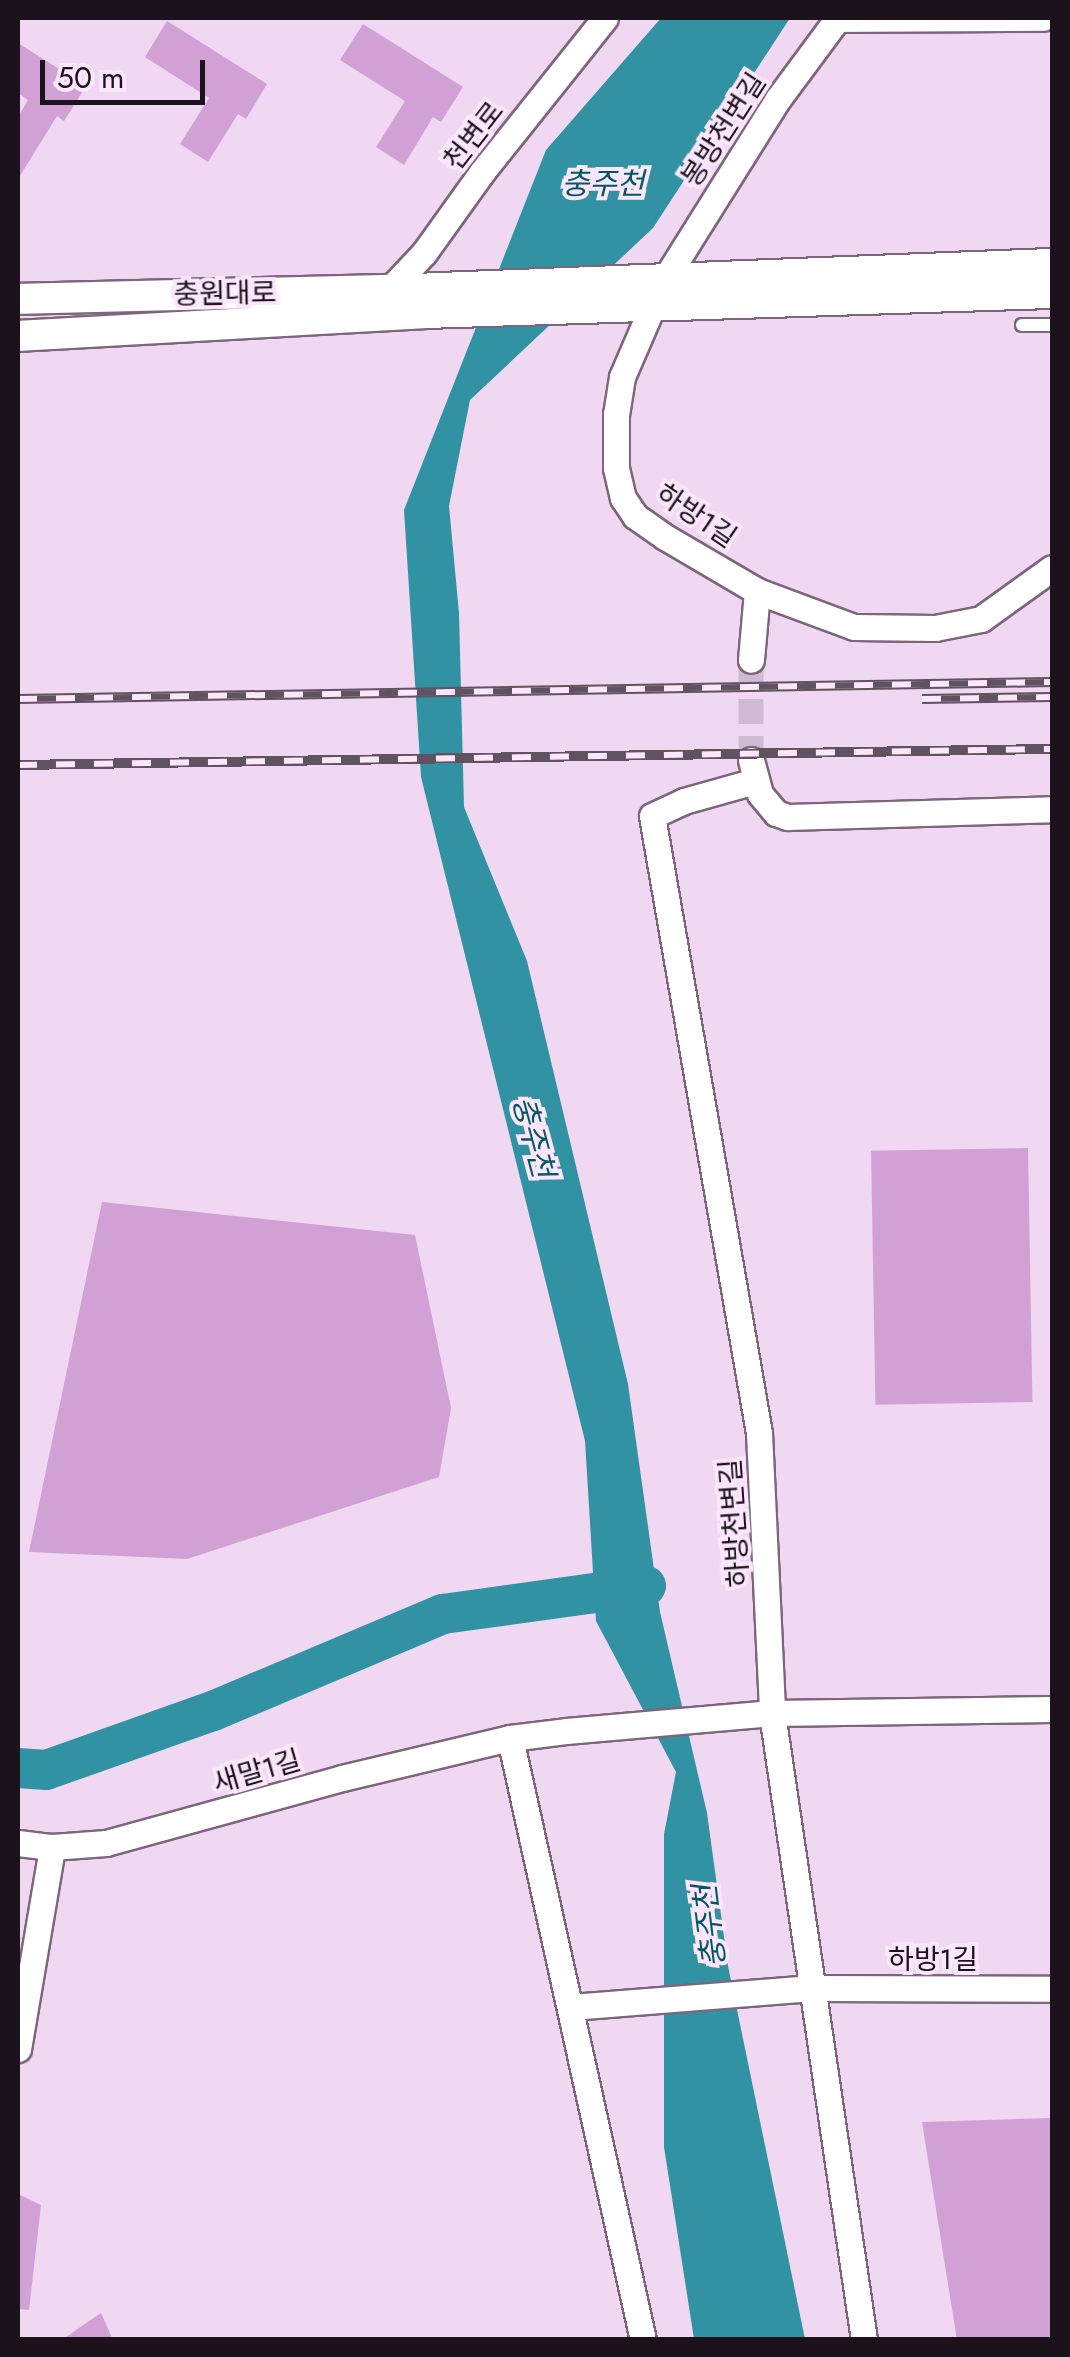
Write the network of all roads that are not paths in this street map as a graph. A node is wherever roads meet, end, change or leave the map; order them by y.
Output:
1 (605, 18) edge
2 (837, 18) edge
3 (1044, 18) edge
4 (1052, 264) edge
5 (389, 290) junction
6 (652, 292) junction
7 (1052, 293) edge
8 (18, 298) edge
9 (428, 300) junction
10 (1022, 325) dead end
11 (1052, 325) edge
12 (18, 336) edge
13 (1052, 568) edge
14 (757, 591) junction
15 (751, 660) tunnel mouth
16 (1052, 809) edge
17 (1052, 1708) edge
18 (772, 1713) junction
19 (510, 1738) junction
20 (18, 1843) edge
21 (52, 1847) junction
22 (812, 1988) junction
23 (1052, 1989) edge
24 (571, 2007) junction
25 (18, 2049) edge
26 (643, 2340) edge
27 (864, 2340) edge

1 - 5 street, 천변로
2 - 3 street
2 - 6 street, 봉방천변길
4 - 6 street
5 - 8 street, 충원대로
5 - 9 street, 충원대로
6 - 7 street
6 - 9 street
6 - 14 street, 하방1길
9 - 12 street, 충원대로
10 - 11 lane
13 - 14 street, 하방1길
14 - 15 street
16 - 18 street, 하방천변길
17 - 18 street, 새말1길
18 - 19 street, 새말1길
18 - 22 street, 하방천변길
19 - 21 street, 새말1길
19 - 24 street
20 - 21 street, 새말1길
21 - 25 street
22 - 23 street, 하방1길
22 - 24 street, 하방1길
22 - 27 street, 하방천변길
24 - 26 street

